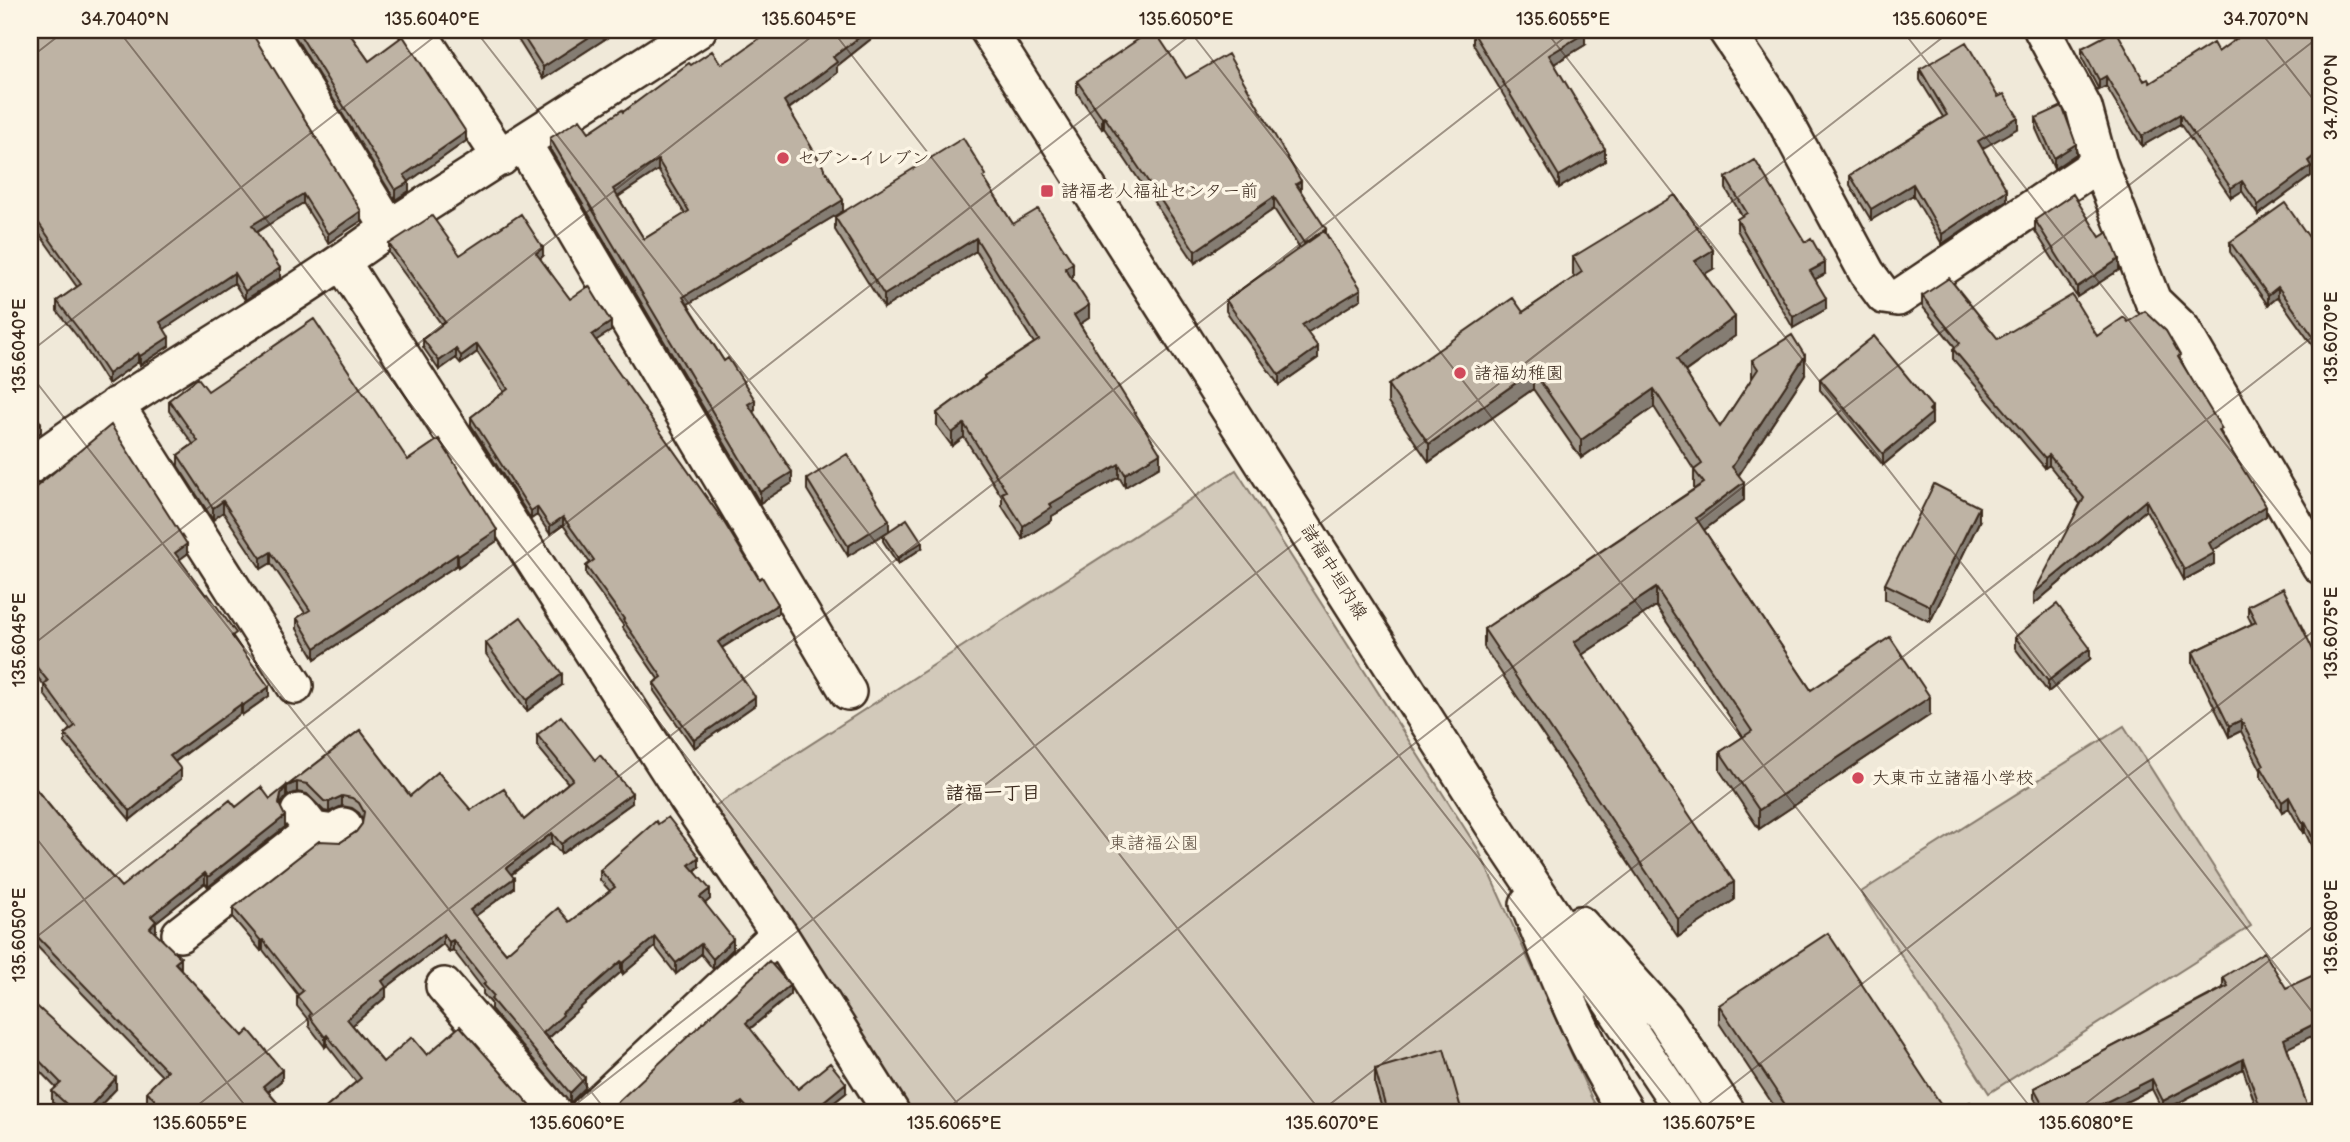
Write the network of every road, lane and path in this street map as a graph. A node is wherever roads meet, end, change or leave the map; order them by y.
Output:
1 (268, 30) edge
2 (417, 30) edge
3 (698, 30) edge
4 (988, 30) edge
5 (1726, 30) edge
6 (2042, 30) edge
7 (512, 150) junction
8 (2099, 163) junction
9 (389, 228) junction
10 (342, 262) junction
11 (116, 405) junction
12 (30, 466) edge
13 (2320, 566) edge
14 (295, 686) dead end
15 (848, 692) dead end
16 (319, 823) dead end
17 (1498, 833) junction
18 (180, 934) dead end
19 (779, 934) junction
20 (444, 986) dead end
21 (553, 1112) edge
22 (589, 1112) edge
23 (891, 1112) edge
24 (1626, 1112) edge
25 (1684, 1112) edge
26 (1727, 1112) edge

1 - 9 street
2 - 7 street
3 - 7 street
4 - 17 street, 諸福中垣内線
5 - 8 street
6 - 8 street
7 - 9 street
7 - 15 street
8 - 13 street
9 - 10 street
10 - 11 street
10 - 19 street
11 - 12 street
11 - 14 street
16 - 18 street
17 - 24 street
17 - 25 street, 諸福中垣内線
17 - 26 street
19 - 22 street
19 - 23 street
20 - 21 street

